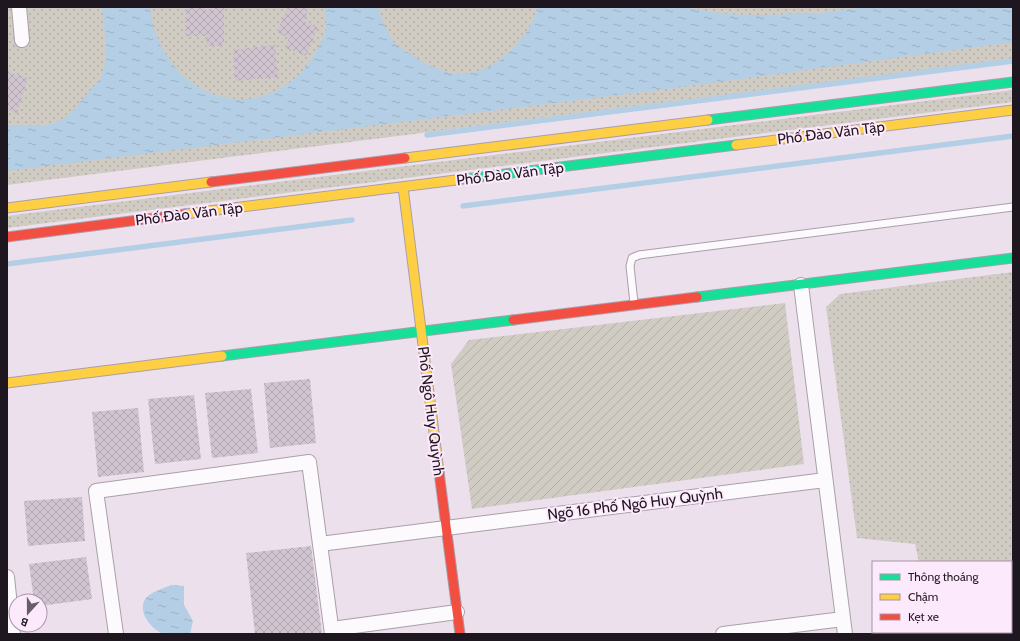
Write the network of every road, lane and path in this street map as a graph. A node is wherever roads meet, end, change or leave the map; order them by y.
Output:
1 (19, 7) edge
2 (22, 40) dead end
3 (1013, 82) edge
4 (1013, 110) edge
5 (403, 187) junction
6 (1013, 207) edge
7 (7, 208) edge
8 (7, 237) edge
9 (1013, 258) edge
10 (801, 284) junction
11 (635, 305) junction
12 (421, 332) junction
13 (7, 383) edge
14 (825, 480) junction
15 (446, 528) junction
16 (320, 544) junction
17 (7, 577) edge
18 (457, 612) junction
19 (843, 619) junction
20 (332, 631) edge
21 (14, 634) edge
22 (116, 634) edge
23 (460, 634) edge
24 (723, 634) edge
25 (844, 634) edge

1 - 2 street
3 - 7 main road, Phố Đào Văn Tập
4 - 5 main road, Phố Đào Văn Tập
5 - 8 main road, Phố Đào Văn Tập
5 - 12 main road, Phố Ngô Huy Quỳnh
6 - 11 lane
9 - 10 main road
10 - 11 main road
10 - 14 street
11 - 12 main road
12 - 13 main road
12 - 15 main road, Phố Ngô Huy Quỳnh
14 - 15 street, Ngõ 16 Phố Ngô Huy Quỳnh
14 - 19 street
15 - 16 street, Ngõ 16 Phố Ngô Huy Quỳnh
15 - 18 main road, Phố Ngô Huy Quỳnh
16 - 20 street
16 - 22 street
17 - 21 street
18 - 20 street
18 - 23 main road, Phố Ngô Huy Quỳnh
19 - 24 street
19 - 25 street

